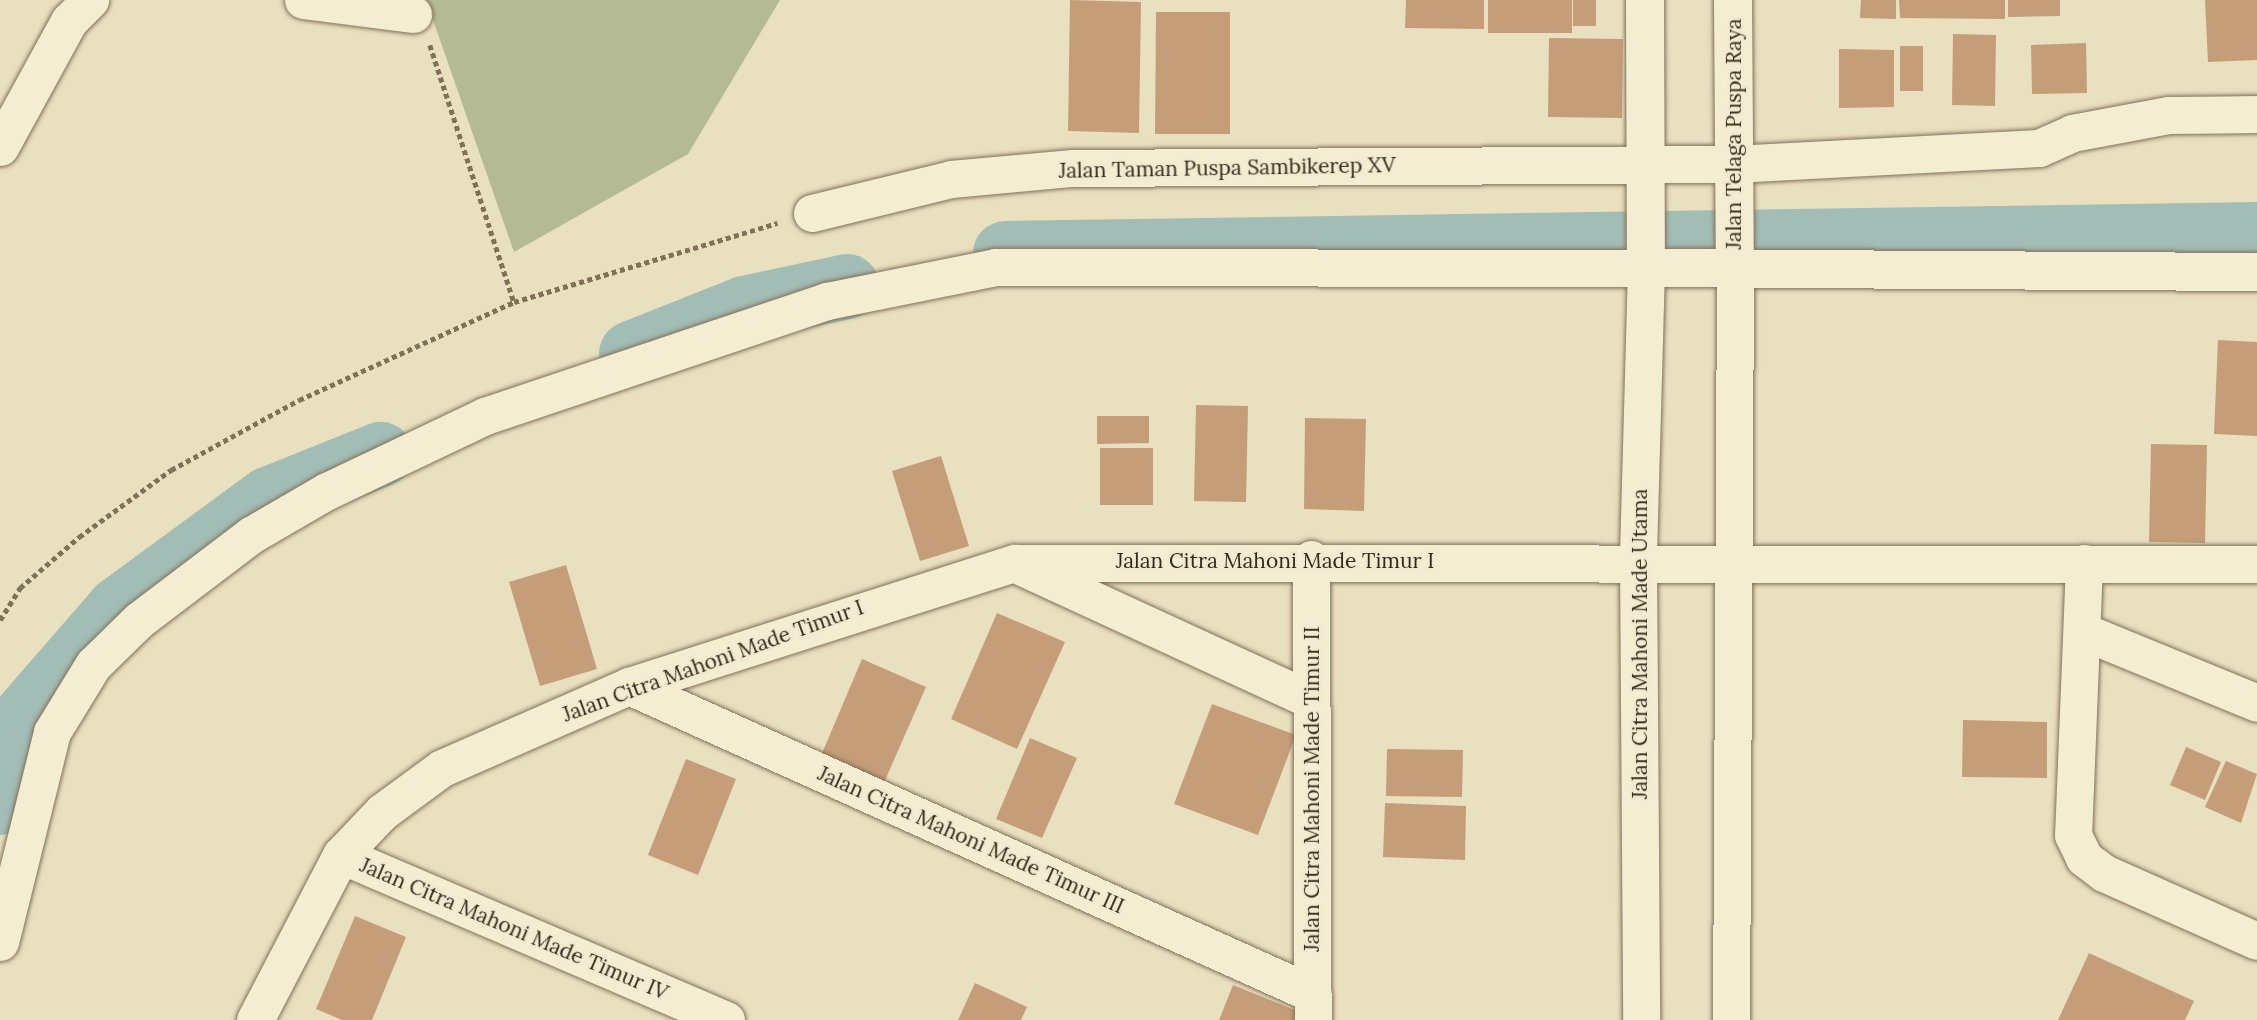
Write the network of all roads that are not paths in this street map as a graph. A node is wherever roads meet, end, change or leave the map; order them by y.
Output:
1 (90, 0) edge
2 (303, 0) edge
3 (1646, 0) edge
4 (1733, 0) edge
5 (413, 14) road end
6 (2257, 114) edge
7 (0, 147) edge
8 (1646, 169) junction
9 (1733, 171) junction
10 (812, 213) road end
11 (1646, 257) junction
12 (1735, 258) junction
13 (2257, 272) edge
14 (1311, 559) junction
15 (1638, 560) junction
16 (1732, 561) junction
17 (1015, 563) junction
18 (2084, 563) junction
19 (2257, 564) edge
20 (2084, 632) junction
21 (629, 686) junction
22 (1311, 699) junction
23 (2257, 703) edge
24 (341, 855) junction
25 (2257, 941) edge
26 (0, 942) edge
27 (1313, 1007) edge
28 (1735, 1019) edge
29 (255, 1020) edge
30 (726, 1020) edge
31 (1641, 1020) edge

1 - 7 street
2 - 5 street
3 - 8 main road
4 - 9 main road, Jalan Telaga Puspa Raya
6 - 9 street, Jalan Taman Puspa Sambikerep XV
8 - 9 street, Jalan Taman Puspa Sambikerep XV
8 - 10 street, Jalan Taman Puspa Sambikerep XV
8 - 11 main road
9 - 12 main road, Jalan Telaga Puspa Raya
11 - 12 main road
11 - 15 street, Jalan Citra Mahoni Made Utama
11 - 26 street
12 - 13 main road
12 - 16 street
14 - 15 street, Jalan Citra Mahoni Made Timur I
14 - 17 street, Jalan Citra Mahoni Made Timur I
14 - 22 street, Jalan Citra Mahoni Made Timur II
15 - 16 street, Jalan Citra Mahoni Made Timur I
15 - 31 street, Jalan Citra Mahoni Made Utama
16 - 18 street, Jalan Citra Mahoni Made Timur I
16 - 28 street
17 - 21 street, Jalan Citra Mahoni Made Timur I
17 - 22 street
18 - 19 street, Jalan Citra Mahoni Made Timur I
18 - 20 street
20 - 23 street
20 - 25 street
21 - 24 street, Jalan Citra Mahoni Made Timur I
21 - 27 street, Jalan Citra Mahoni Made Timur III
22 - 27 street, Jalan Citra Mahoni Made Timur II
24 - 29 street, Jalan Citra Mahoni Made Timur I
24 - 30 street, Jalan Citra Mahoni Made Timur IV

